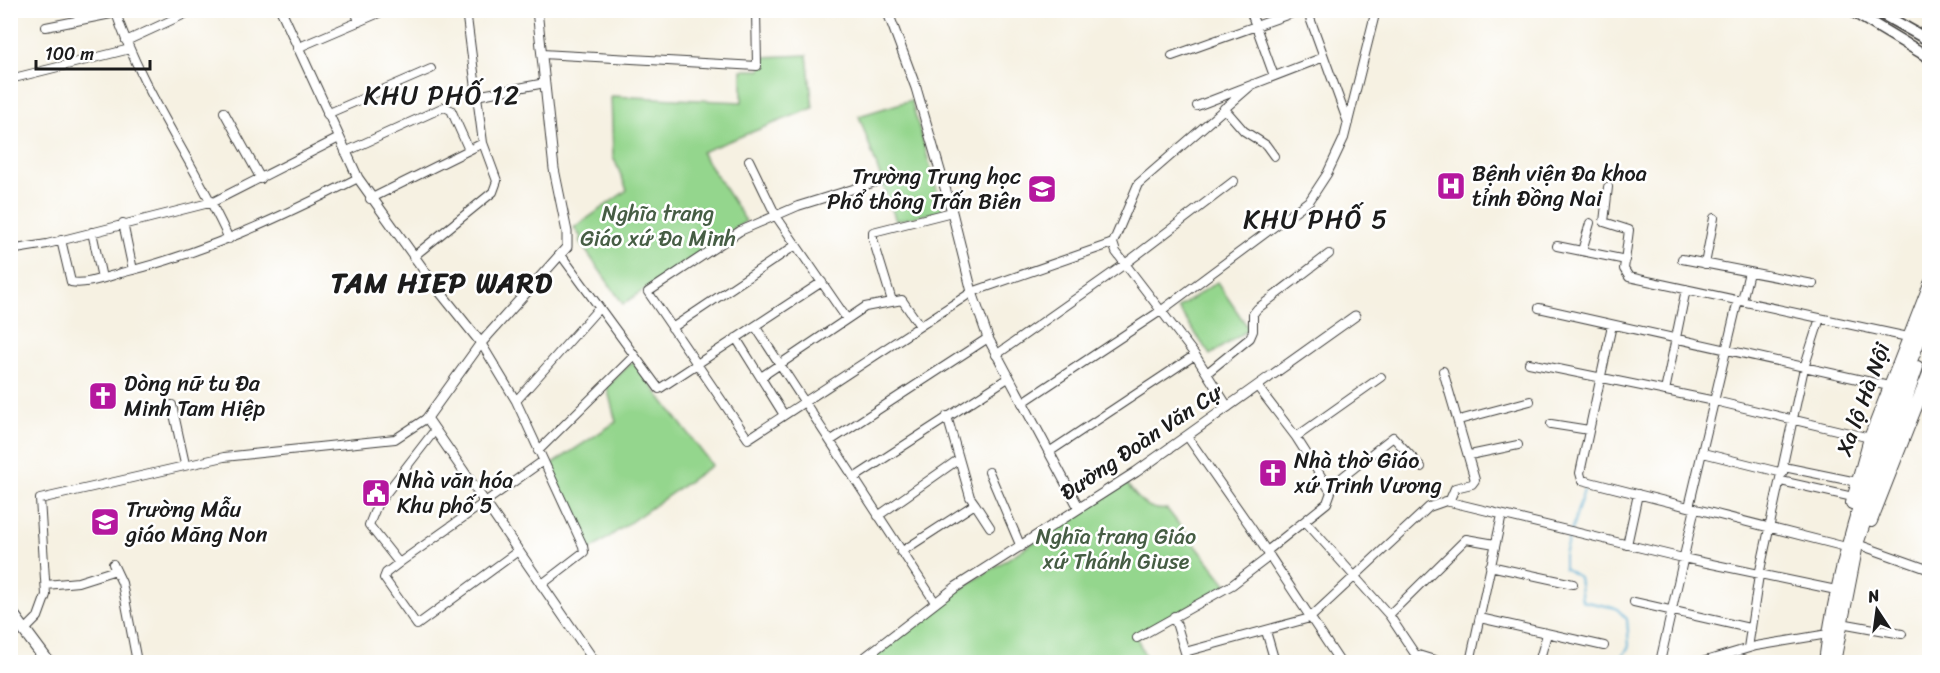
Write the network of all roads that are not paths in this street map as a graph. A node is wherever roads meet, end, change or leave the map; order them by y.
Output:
1 (281, 10) edge
2 (355, 10) edge
3 (386, 10) edge
4 (466, 10) edge
5 (537, 10) edge
6 (756, 10) edge
7 (887, 10) edge
8 (1250, 10) edge
9 (1301, 10) edge
10 (1307, 10) edge
11 (1377, 10) edge
12 (1850, 10) edge
13 (1875, 10) edge
14 (116, 12) edge
15 (187, 13) dead end
16 (359, 22) junction
17 (1256, 26) junction
18 (46, 27) dead end
19 (1929, 41) edge
20 (128, 45) junction
21 (297, 48) junction
22 (542, 54) junction
23 (1172, 56) dead end
24 (1324, 57) junction
25 (1929, 57) edge
26 (431, 69) dead end
27 (1274, 76) junction
28 (10, 79) edge
29 (545, 82) junction
30 (1253, 84) junction
31 (476, 96) junction
32 (1197, 106) dead end
33 (1224, 108) junction
34 (224, 112) dead end
35 (327, 114) junction
36 (1348, 125) junction
37 (339, 138) junction
38 (483, 143) junction
39 (469, 150) junction
40 (345, 152) junction
41 (1274, 156) dead end
42 (749, 160) dead end
43 (358, 178) junction
44 (261, 179) junction
45 (879, 181) dead end
46 (1234, 181) dead end
47 (1608, 187) dead end
48 (370, 199) junction
49 (213, 202) junction
50 (952, 212) junction
51 (776, 216) junction
52 (1714, 218) dead end
53 (1590, 222) dead end
54 (123, 223) junction
55 (92, 232) junction
56 (229, 239) junction
57 (61, 240) junction
58 (1113, 243) junction
59 (796, 245) junction
60 (1557, 246) dead end
61 (10, 250) edge
62 (1581, 251) junction
63 (1329, 254) dead end
64 (561, 255) junction
65 (413, 257) junction
66 (1682, 259) dead end
67 (1626, 260) junction
68 (1125, 264) junction
69 (1705, 264) junction
70 (133, 270) junction
71 (1749, 272) junction
72 (102, 278) junction
73 (822, 282) junction
74 (1813, 284) dead end
75 (1929, 284) edge
76 (1686, 289) junction
77 (972, 292) junction
78 (892, 301) junction
79 (1740, 301) junction
80 (599, 308) junction
81 (1539, 308) dead end
82 (1162, 310) junction
83 (1929, 313) edge
84 (1355, 316) dead end
85 (1820, 318) junction
86 (847, 319) junction
87 (1612, 325) junction
88 (755, 326) junction
89 (920, 326) junction
90 (672, 327) junction
91 (1929, 335) edge
92 (1908, 337) junction
93 (736, 338) junction
94 (988, 338) junction
95 (1677, 339) junction
96 (481, 343) junction
97 (1727, 350) junction
98 (996, 355) junction
99 (1195, 355) junction
100 (634, 356) junction
101 (1529, 363) dead end
102 (697, 364) junction
103 (779, 364) junction
104 (1804, 368) junction
105 (1443, 371) dead end
106 (1929, 371) edge
107 (1207, 373) junction
108 (761, 377) junction
109 (1381, 377) dead end
110 (1008, 378) junction
111 (1599, 378) junction
112 (1257, 386) junction
113 (1888, 386) junction
114 (1665, 391) junction
115 (516, 401) junction
116 (1530, 401) dead end
117 (1715, 401) junction
118 (804, 402) junction
119 (1022, 403) junction
120 (172, 405) dead end
121 (1228, 407) junction
122 (784, 415) junction
123 (948, 416) junction
124 (427, 418) junction
125 (1793, 419) junction
126 (1459, 420) junction
127 (1551, 424) dead end
128 (435, 430) junction
129 (1588, 430) junction
130 (1187, 436) junction
131 (1296, 437) junction
132 (1870, 438) junction
133 (830, 441) junction
134 (1518, 445) dead end
135 (538, 451) junction
136 (1049, 452) junction
137 (1703, 453) junction
138 (1470, 455) junction
139 (959, 459) junction
140 (543, 461) junction
141 (185, 464) junction
142 (1421, 467) dead end
143 (1783, 470) junction
144 (989, 472) dead end
145 (854, 478) junction
146 (1781, 482) junction
147 (1857, 482) junction
148 (1330, 488) junction
149 (1638, 494) junction
150 (1861, 501) junction
151 (487, 502) junction
152 (1449, 502) junction
153 (975, 504) junction
154 (1080, 508) junction
155 (1692, 508) junction
156 (1502, 515) junction
157 (878, 516) junction
158 (1305, 521) junction
159 (990, 527) dead end
160 (1770, 527) junction
161 (1853, 539) junction
162 (1495, 544) junction
163 (1627, 544) junction
164 (1021, 547) junction
165 (518, 551) junction
166 (902, 552) junction
167 (1268, 554) junction
168 (1683, 558) junction
169 (399, 563) junction
170 (1490, 566) junction
171 (1929, 570) edge
172 (1759, 575) junction
173 (1353, 576) junction
174 (1573, 584) dead end
175 (46, 585) junction
176 (541, 585) junction
177 (1836, 590) junction
178 (935, 602) junction
179 (1634, 602) dead end
180 (10, 611) edge
181 (1671, 611) junction
182 (1389, 615) junction
183 (1174, 616) junction
184 (1310, 618) junction
185 (1480, 618) junction
186 (1841, 623) junction
187 (1749, 628) junction
188 (26, 629) junction
189 (1266, 631) junction
190 (1547, 633) junction
191 (1828, 634) junction
192 (1902, 634) dead end
193 (1137, 638) dead end
194 (1604, 646) dead end
195 (1748, 648) junction
196 (1185, 652) junction
197 (45, 661) edge
198 (137, 663) edge
199 (595, 663) edge
200 (859, 663) edge
201 (1188, 663) edge
202 (1275, 663) edge
203 (1340, 663) edge
204 (1441, 663) edge
205 (1470, 663) edge
206 (1539, 663) edge
207 (1660, 663) edge
208 (1702, 663) edge
209 (1825, 663) edge
210 (1834, 663) edge

1 - 21 street
2 - 16 street
3 - 16 street
4 - 31 street
5 - 22 street
6 - 22 street
7 - 50 street
8 - 17 street
9 - 17 street
10 - 24 street
11 - 36 street
12 - 25 main road
13 - 19 main road
14 - 18 street
14 - 20 street
15 - 20 street
16 - 21 street
17 - 23 street
17 - 27 street
20 - 28 street
20 - 49 street
21 - 35 street
22 - 29 street
24 - 27 street
24 - 36 street
26 - 35 street
27 - 30 street
29 - 31 street
29 - 64 street
30 - 32 street
30 - 33 street
31 - 38 street
33 - 41 street
33 - 58 street
34 - 44 street
35 - 37 street
36 - 82 street
37 - 40 street
37 - 44 street
38 - 39 street
38 - 65 street
39 - 40 street
39 - 48 street
40 - 43 street
42 - 51 street
43 - 48 street
43 - 56 street
44 - 49 street
45 - 51 street
46 - 68 street
47 - 67 street
48 - 65 street
49 - 54 street
49 - 56 street
50 - 77 street
50 - 78 street
51 - 59 street
51 - 90 street
52 - 69 street
53 - 62 street
54 - 55 street
54 - 70 street
55 - 57 street
55 - 72 street
56 - 70 street
57 - 61 street
57 - 72 street
58 - 68 street
58 - 77 street
59 - 73 street
59 - 90 street
60 - 62 street
62 - 67 street
63 - 107 street
64 - 80 street
64 - 96 street
65 - 96 street
66 - 69 street
67 - 76 street
68 - 82 street
68 - 98 street
69 - 71 street
70 - 72 street
71 - 74 street
71 - 79 street
73 - 86 street
73 - 88 street
75 - 92 main road, Xa lộ Hà Nội
76 - 79 street
76 - 95 street
77 - 89 street
77 - 94 street
78 - 86 street
78 - 89 street
79 - 85 street
79 - 97 street
80 - 100 street
80 - 115 street
81 - 87 street
82 - 99 street
82 - 119 street
83 - 150 main road
84 - 112 street, Đường Đoàn Văn Cự
85 - 92 street
85 - 104 street
86 - 103 street
87 - 95 street
87 - 111 street
88 - 93 street
88 - 103 street
89 - 118 street
90 - 102 street
91 - 150 main road
92 - 113 main road, Xa lộ Hà Nội
93 - 102 street
93 - 108 street
94 - 98 street
94 - 133 street
95 - 97 street
95 - 114 street
96 - 115 street
96 - 124 street
97 - 104 street
97 - 117 street
98 - 110 street
99 - 107 street
99 - 136 street
100 - 102 street
100 - 135 street
101 - 111 street
102 - 122 street
103 - 108 street
103 - 118 street
104 - 113 street
104 - 125 street
105 - 126 street
106 - 161 main road, Xa lộ Hà Nội
107 - 121 street
108 - 122 street
109 - 131 street
110 - 119 street
110 - 123 street
111 - 114 street
111 - 129 street
112 - 121 street, Đường Đoàn Văn Cự
112 - 131 street
113 - 132 main road, Xa lộ Hà Nội
114 - 117 street
115 - 135 street
116 - 126 street
117 - 125 street
117 - 137 street
118 - 122 street
118 - 133 street
119 - 136 street
120 - 141 street
121 - 130 street, Đường Đoàn Văn Cự
123 - 139 street
123 - 145 street
124 - 128 street
124 - 141 street
125 - 132 street
125 - 143 street
126 - 138 street
127 - 129 street
128 - 151 street
128 - 169 street
129 - 149 street
130 - 154 street, Đường Đoàn Văn Cự
130 - 167 street
131 - 148 street
132 - 147 main road, Xa lộ Hà Nội
133 - 145 street
134 - 138 street
135 - 140 street
136 - 154 street
137 - 143 street
137 - 155 street
138 - 152 street
139 - 153 street
139 - 157 street
140 - 151 street
140 - 176 street
141 - 175 street
142 - 148 street
143 - 146 street
143 - 147 street
144 - 164 street
145 - 157 street
146 - 150 street
146 - 160 street
147 - 150 main road, Xa lộ Hà Nội
148 - 158 street
149 - 155 street
149 - 163 street
150 - 161 main road
150 - 161 main road, Xa lộ Hà Nội
151 - 165 street
151 - 169 street
152 - 156 street
152 - 173 street
153 - 159 street
153 - 166 street
154 - 164 street, Đường Đoàn Văn Cự
155 - 160 street
155 - 168 street
156 - 162 street
156 - 163 street
157 - 166 street
158 - 167 street
158 - 173 street
160 - 161 street
160 - 172 street
161 - 171 street
161 - 177 main road
161 - 186 main road, Xa lộ Hà Nội
162 - 170 street
162 - 182 street
163 - 168 street
164 - 178 street, Đường Đoàn Văn Cự
165 - 169 street
165 - 176 street
166 - 178 street
167 - 183 street
167 - 184 street
168 - 172 street
168 - 181 street
170 - 174 street
170 - 185 street
172 - 177 street
172 - 187 street
173 - 182 street
173 - 184 street
175 - 188 street
175 - 198 street
176 - 199 street
177 - 191 main road
178 - 200 street, Đường Đoàn Văn Cự
179 - 181 street
180 - 188 main road
181 - 187 street
181 - 207 street
182 - 204 street
183 - 193 street
183 - 196 street
184 - 189 street
184 - 203 street
185 - 190 street
185 - 205 street
186 - 192 street
186 - 210 main road, Xa lộ Hà Nội
187 - 195 street
188 - 197 main road
189 - 196 street
189 - 202 street
190 - 194 street
190 - 206 street
191 - 195 street
191 - 209 main road
195 - 208 street
196 - 201 street

